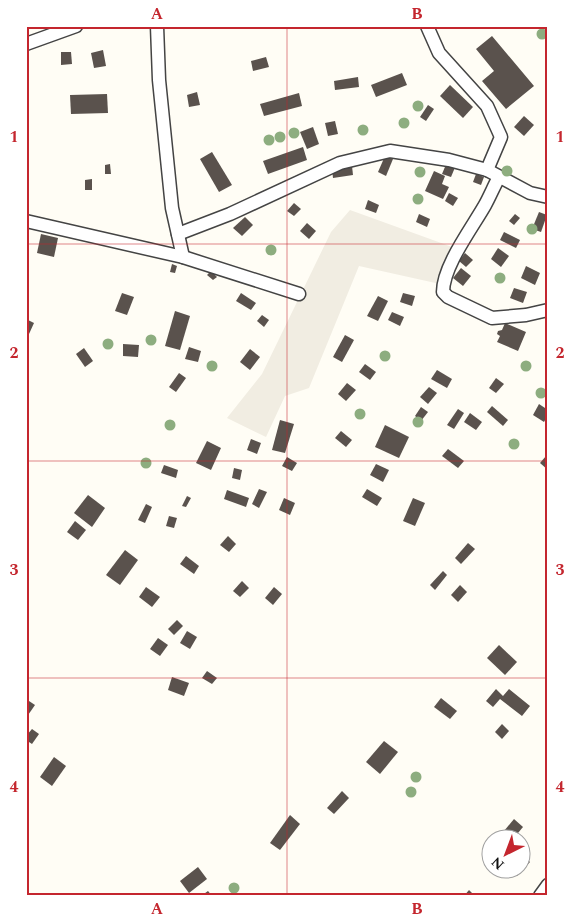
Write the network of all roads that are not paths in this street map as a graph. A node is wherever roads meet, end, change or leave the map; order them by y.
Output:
1 (76, 26) edge
2 (157, 26) edge
3 (427, 26) edge
4 (26, 44) edge
5 (486, 170) junction
6 (499, 177) junction
7 (548, 197) edge
8 (26, 221) edge
9 (178, 234) junction
10 (183, 256) junction
11 (299, 294) dead end
12 (548, 310) edge
13 (548, 886) edge
14 (540, 896) edge

1 - 4 street
2 - 9 street
3 - 5 street
5 - 6 street
5 - 9 street
6 - 7 street
6 - 12 street
8 - 10 street
9 - 10 street
10 - 11 street
13 - 14 street

